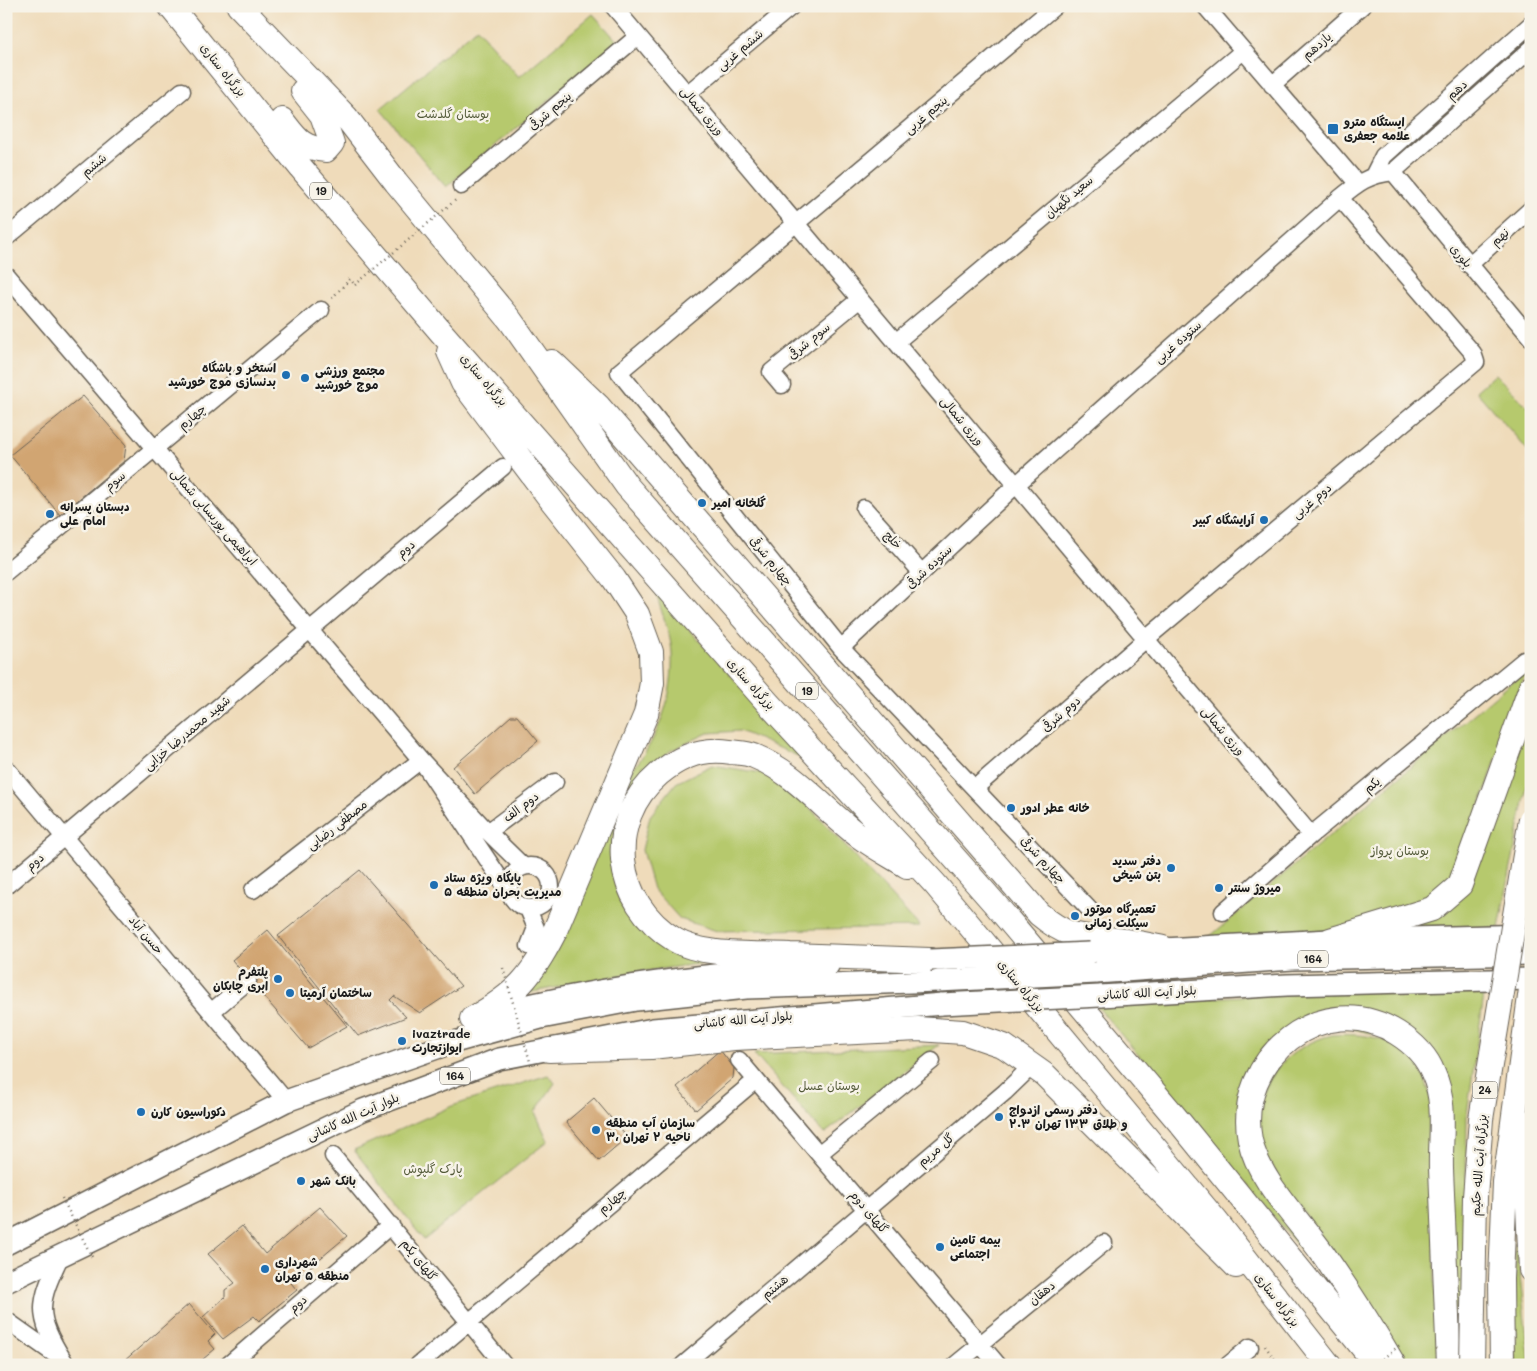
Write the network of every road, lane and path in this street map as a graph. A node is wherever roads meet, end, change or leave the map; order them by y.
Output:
1 (170, 6) edge
2 (613, 6) edge
3 (792, 6) edge
4 (1055, 6) edge
5 (1204, 6) edge
6 (1362, 6) edge
7 (242, 9) edge
8 (1531, 24) edge
9 (638, 36) junction
10 (205, 47) junction
11 (1531, 49) edge
12 (1243, 51) junction
13 (1272, 85) junction
14 (182, 91) dead end
15 (687, 94) junction
16 (1393, 172) junction
17 (1374, 174) junction
18 (1357, 183) junction
19 (460, 192) joint
20 (1340, 198) junction
21 (1531, 209) edge
22 (796, 224) junction
23 (6, 238) edge
24 (1469, 266) junction
25 (6, 274) edge
26 (860, 299) junction
27 (321, 310) joint
28 (510, 320) junction
29 (441, 332) junction
30 (1531, 338) edge
31 (896, 342) junction
32 (782, 385) dead end
33 (155, 448) junction
34 (502, 467) dead end
35 (1016, 485) junction
36 (864, 508) dead end
37 (6, 572) edge
38 (922, 573) junction
39 (310, 630) junction
40 (1146, 639) junction
41 (841, 648) junction
42 (1524, 660) dead end
43 (1531, 687) edge
44 (421, 760) junction
45 (6, 768) edge
46 (555, 782) dead end
47 (976, 788) junction
48 (1531, 820) edge
49 (488, 832) junction
50 (1311, 835) junction
51 (64, 837) junction
52 (524, 867) junction
53 (935, 884) junction
54 (6, 886) edge
55 (253, 890) dead end
56 (509, 892) junction
57 (528, 909) junction
58 (1090, 910) dead end
59 (1223, 912) dead end
60 (1531, 936) edge
61 (1330, 940) junction
62 (529, 946) dead end
63 (1163, 948) junction
64 (1531, 954) edge
65 (1093, 963) junction
66 (503, 968) dead end
67 (934, 970) junction
68 (1531, 979) edge
69 (248, 981) dead end
70 (1531, 989) edge
71 (211, 1012) junction
72 (472, 1019) junction
73 (450, 1042) junction
74 (549, 1050) junction
75 (739, 1060) dead end
76 (932, 1061) dead end
77 (1520, 1064) junction
78 (531, 1065) dead end
79 (1033, 1065) junction
80 (756, 1080) junction
81 (286, 1101) junction
82 (820, 1153) junction
83 (333, 1156) dead end
84 (62, 1198) dead end
85 (867, 1209) junction
86 (391, 1224) junction
87 (1104, 1243) dead end
88 (6, 1244) edge
89 (61, 1255) junction
90 (92, 1257) dead end
91 (1531, 1270) edge
92 (6, 1282) edge
93 (1272, 1295) junction
94 (6, 1320) edge
95 (468, 1323) junction
96 (981, 1344) junction
97 (1250, 1347) dead end
98 (1398, 1354) edge
99 (1323, 1360) edge
100 (66, 1363) edge
101 (228, 1365) edge
102 (418, 1365) edge
103 (504, 1365) edge
104 (683, 1365) edge
105 (955, 1365) edge
106 (998, 1365) edge
107 (1228, 1365) edge
108 (1376, 1365) edge
109 (1449, 1365) edge
110 (1472, 1365) edge
111 (1502, 1365) edge

1 - 10 highway, بزرگراه ستاری / 19
2 - 9 street, ورزی شمالی
3 - 15 street, ششم غربی
4 - 22 street, پنجم غربی
5 - 12 street
6 - 13 street, یازدهم
7 - 10 highway
7 - 28 highway, 19
8 - 17 street, دهم
9 - 15 street, ورزی شمالی
9 - 19 street, پنجم شرقی
10 - 29 highway, بزرگراه ستاری / 19
11 - 16 street, دهم
12 - 13 street
12 - 31 street, سعید نگهبان
13 - 18 street
14 - 23 street, ششم
15 - 22 street, ورزی شمالی
16 - 17 street
16 - 24 street, بلوری
17 - 18 street, ستوده غربی
18 - 20 street, ستوده غربی
19 - 27 path, bridge
20 - 35 street, ستوده غربی
20 - 40 street, دوم غربی
21 - 24 street, نهم
22 - 26 street, ورزی شمالی
22 - 41 street, چهارم شرقی
24 - 30 street, بلوری
25 - 33 street, ابراهیمی پوربسابی شمالی
26 - 31 street, ورزی شمالی
26 - 32 street, سوم شرقی
27 - 33 street, چهارم
28 - 63 highway
28 - 108 highway, 19
29 - 53 highway, بزرگراه ستاری / 19
29 - 72 highway
31 - 35 street, ورزی شمالی
33 - 37 street, سوم
33 - 39 street, ابراهیمی پوربسابی شمالی
34 - 39 street, دوم
35 - 38 street, ستوده شرقی
35 - 40 street, ورزی شمالی
36 - 38 street, خلج
38 - 41 street, ستوده شرقی
39 - 44 street, ابراهیمی پوربسابی شمالی
39 - 51 street, شهید محمدرضا خزایی
40 - 47 street, دوم شرقی
40 - 50 street, ورزی شمالی
41 - 47 street, چهارم شرقی
42 - 50 street, یکم
43 - 61 highway
44 - 49 street, ابراهیمی پوربسابی شمالی
44 - 55 street, مصطفی رضایی
44 - 56 street, ابراهیمی پوربسابی شمالی
45 - 51 street, حسن آباد
46 - 49 street, دوم الف
47 - 58 street, چهارم شرقی
48 - 110 highway, بزرگراه آیت الله حکیم / 24, bridge
49 - 52 street, ابراهیمی پوربسابی شمالی
50 - 59 street, یکم
51 - 54 street, دوم
51 - 71 street, حسن آباد
52 - 56 street
52 - 57 street
53 - 67 highway
53 - 93 highway, بزرگراه ستاری / 19
56 - 57 street
57 - 62 street
60 - 61 main road
61 - 63 main road
63 - 65 main road
64 - 65 main road, بلوار آیت الله کاشانی / 164
65 - 67 main road, bridge
66 - 78 path, bridge
67 - 72 main road
67 - 73 main road
68 - 74 main road, بلوار آیت الله کاشانی / 164, bridge
69 - 71 street
70 - 77 highway, 24
71 - 81 street, حسن آباد
72 - 73 main road
73 - 81 main road
74 - 79 highway
74 - 89 main road, بلوار آیت الله کاشانی / 164
75 - 80 street, گلهای دوم
76 - 82 street
77 - 91 highway
77 - 111 highway, 24
79 - 85 street, گل مریم
79 - 93 highway
80 - 82 street, گلهای دوم
80 - 95 street, چهارم
81 - 88 main road
82 - 85 street, گلهای دوم
83 - 86 street, گلهای یکم
84 - 90 path, bridge
85 - 96 street, گلهای دوم
85 - 104 street, هشتم
86 - 95 street, گلهای یکم
86 - 101 street, دوم
87 - 96 street, دهقان
89 - 92 main road, بلوار آیت الله کاشانی / 164
89 - 100 street
93 - 99 highway, بزرگراه ستاری / 19
94 - 100 street
95 - 102 street
95 - 103 street, گلهای یکم
96 - 105 street, دهقان
96 - 106 street, گلهای دوم
97 - 107 street
98 - 108 path, bridge
98 - 109 highway

